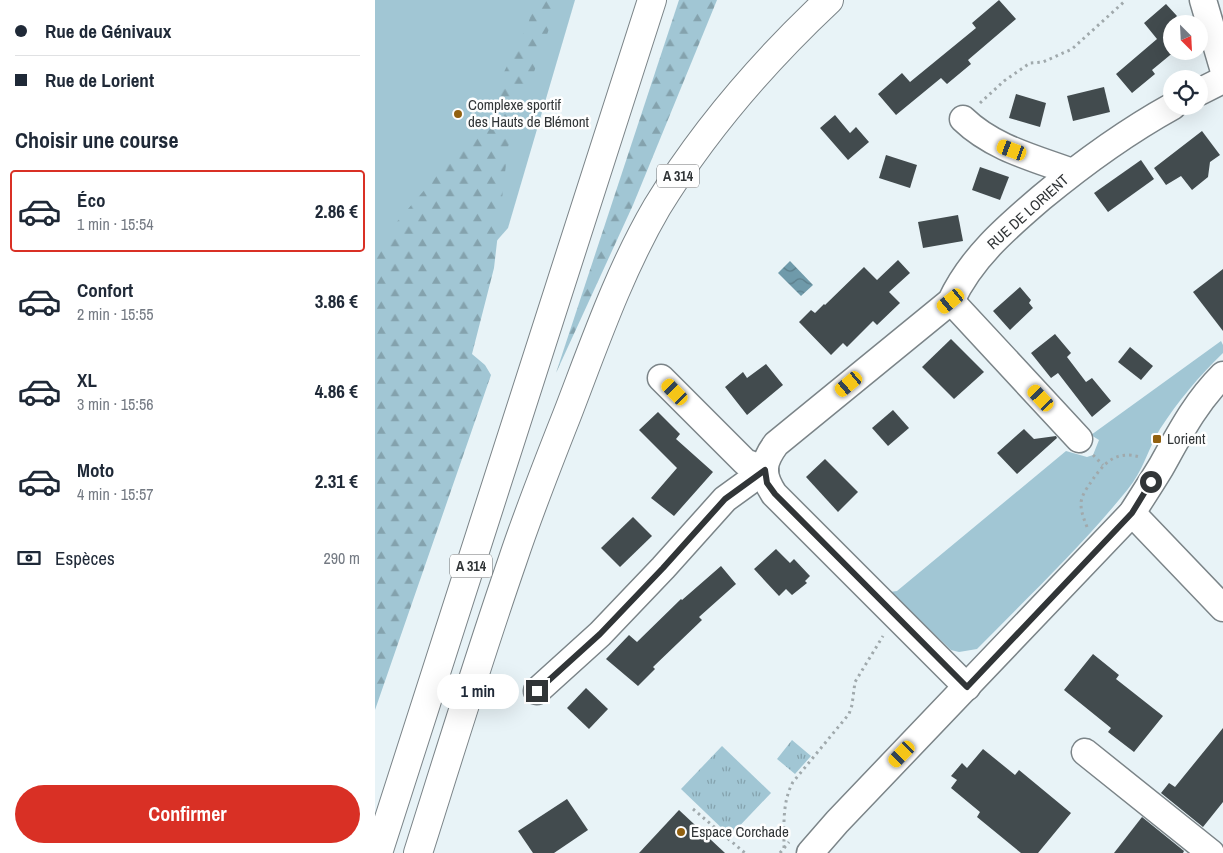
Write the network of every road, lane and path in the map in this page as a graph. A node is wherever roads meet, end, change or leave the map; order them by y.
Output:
1 (652, 0) edge
2 (829, 0) edge
3 (1126, 0) edge
4 (1203, 0) edge
5 (1223, 68) edge
6 (1223, 80) edge
7 (1208, 88) edge
8 (1163, 111) edge
9 (963, 119) joint
10 (1072, 172) junction
11 (951, 301) junction
12 (1223, 375) edge
13 (661, 378) dead end
14 (1079, 439) dead end
15 (1160, 467) junction
16 (765, 470) junction
17 (1132, 513) junction
18 (1102, 546) junction
19 (1223, 608) edge
20 (901, 621) junction
21 (967, 687) junction
22 (537, 691) dead end
23 (1085, 752) dead end
24 (693, 810) dead end
25 (783, 848) dead end
26 (378, 853) edge
27 (418, 853) edge
28 (745, 853) edge
29 (811, 853) edge
30 (1211, 853) edge

1 - 26 highway, A 314
2 - 27 highway, A 314
3 - 9 path
4 - 5 street
6 - 7 street
8 - 10 street, RUE DE LORIENT
9 - 10 street, RUE DE LORIENT
10 - 11 street, RUE DE LORIENT
11 - 14 street
11 - 16 street, RUE DE LORIENT
12 - 15 street
13 - 16 street
15 - 17 street
15 - 18 path
16 - 20 street
16 - 22 street
17 - 18 street
17 - 19 street
18 - 21 street
20 - 21 street
20 - 25 path
21 - 29 street
23 - 30 street
24 - 28 path

